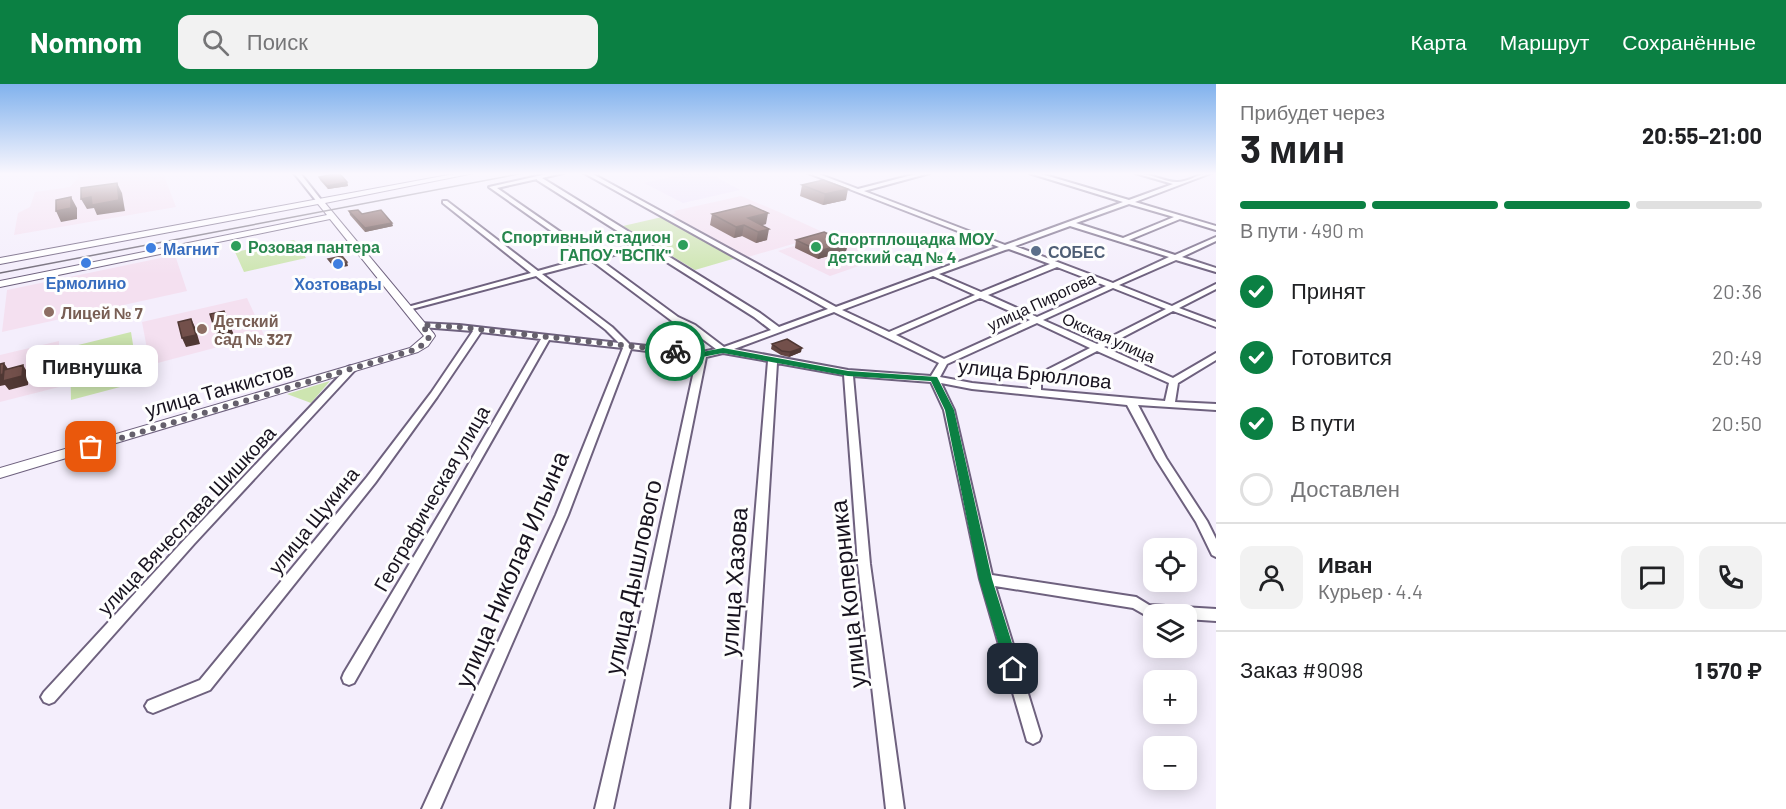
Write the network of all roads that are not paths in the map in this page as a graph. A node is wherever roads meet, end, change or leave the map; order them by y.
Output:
1 (294, 207) edge
2 (323, 207) edge
3 (451, 207) edge
4 (520, 207) edge
5 (582, 207) edge
6 (648, 207) edge
7 (900, 207) edge
8 (1117, 207) edge
9 (1146, 207) edge
10 (330, 217) junction
11 (1180, 217) junction
12 (1071, 224) junction
13 (1216, 228) edge
14 (1216, 239) edge
15 (1122, 241) junction
16 (642, 245) junction
17 (1008, 247) junction
18 (1175, 258) junction
19 (594, 259) junction
20 (0, 261) edge
21 (1057, 264) junction
22 (1216, 270) edge
23 (539, 274) junction
24 (934, 274) junction
25 (0, 284) edge
26 (1110, 285) junction
27 (1216, 286) edge
28 (980, 296) junction
29 (408, 308) junction
30 (1173, 309) junction
31 (836, 310) junction
32 (1037, 321) junction
33 (422, 325) junction
34 (1216, 325) edge
35 (479, 329) junction
36 (777, 330) junction
37 (889, 335) junction
38 (546, 338) junction
39 (626, 346) junction
40 (1099, 349) junction
41 (723, 350) junction
42 (702, 355) junction
43 (1216, 356) edge
44 (773, 359) junction
45 (944, 362) junction
46 (351, 369) junction
47 (848, 373) junction
48 (934, 379) junction
49 (1174, 382) junction
50 (1036, 390) junction
51 (1131, 402) junction
52 (1170, 402) junction
53 (1216, 407) edge
54 (0, 473) edge
55 (1216, 552) edge
56 (986, 579) junction
57 (1216, 615) edge
58 (349, 678) dead end
59 (50, 697) dead end
60 (153, 706) dead end
61 (1033, 736) dead end
62 (431, 809) edge
63 (604, 809) edge
64 (740, 809) edge
65 (895, 809) edge

1 - 20 main road
2 - 10 main road
3 - 23 street
4 - 19 street
5 - 16 street
6 - 31 street
7 - 17 street
8 - 12 street
9 - 11 street
10 - 25 main road
10 - 29 main road
11 - 13 street
11 - 15 street
12 - 15 street
12 - 17 street
14 - 18 street, улица Пирогова
15 - 18 street
16 - 19 street
16 - 36 street
17 - 21 street
17 - 24 street
18 - 22 street
18 - 26 street, улица Пирогова
19 - 23 street
19 - 41 street
21 - 26 street
21 - 28 street
23 - 29 street
23 - 39 street
24 - 28 street, Окская улица
24 - 31 street
26 - 30 street
26 - 32 street, улица Пирогова
27 - 30 street
28 - 32 street, Окская улица
28 - 37 street
29 - 33 main road
30 - 34 street
30 - 40 street
31 - 36 street
31 - 37 street
32 - 40 street, Окская улица
32 - 45 street, улица Пирогова
33 - 35 street, улица Брюллова
33 - 46 main road, улица Танкистов
35 - 38 street, улица Брюллова
35 - 60 street, улица Щукина
36 - 41 street
37 - 45 street
38 - 39 street, улица Брюллова
38 - 58 street, Географическая улица
39 - 42 street, улица Брюллова
39 - 62 street, улица Николая Ильина
40 - 49 street, Окская улица
40 - 50 street
41 - 42 street, улица Брюллова
41 - 44 street, улица Брюллова
42 - 63 street, улица Дышлового
43 - 49 street
44 - 47 street, улица Брюллова
44 - 64 street, улица Хазова
45 - 48 street
46 - 54 main road, улица Танкистов
46 - 59 street, улица Вячеслава Шишкова
47 - 48 street, улица Брюллова
47 - 65 street, улица Коперника
48 - 50 street, улица Брюллова
48 - 56 street
49 - 52 street
50 - 51 street, улица Брюллова
51 - 52 street, улица Брюллова
51 - 55 street
52 - 53 street, улица Брюллова
56 - 57 street
56 - 61 street

